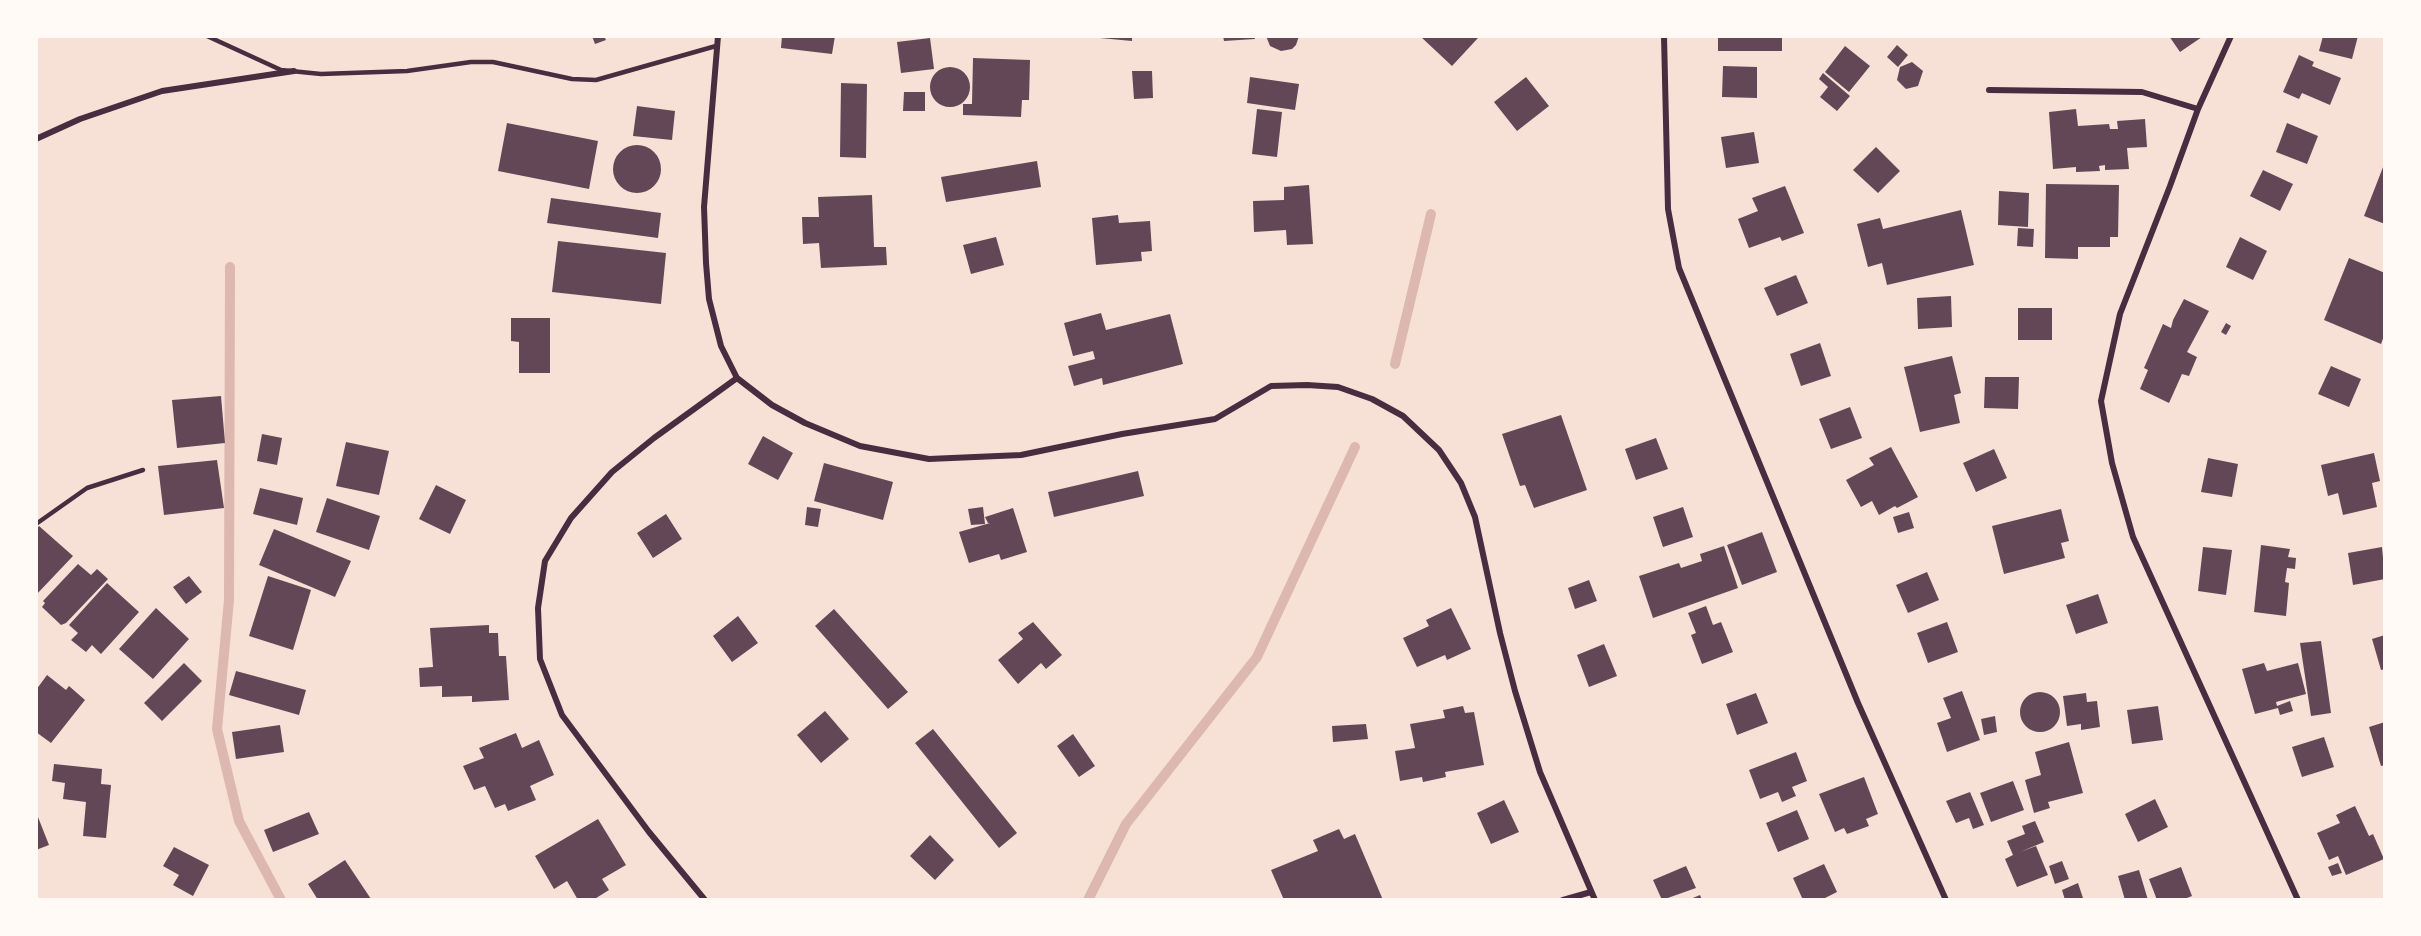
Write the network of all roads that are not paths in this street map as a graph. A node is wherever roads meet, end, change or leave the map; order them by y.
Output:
1 (207, 36) edge
2 (718, 36) edge
3 (1664, 36) edge
4 (2231, 36) edge
5 (716, 46) junction
6 (294, 71) junction
7 (1989, 90) dead end
8 (2198, 109) junction
9 (36, 139) edge
10 (737, 378) junction
11 (143, 470) dead end
12 (36, 524) edge
13 (1591, 892) junction
14 (705, 900) edge
15 (1563, 900) edge
16 (1594, 900) edge
17 (1946, 900) edge
18 (2298, 900) edge

1 - 6 lane
2 - 5 street
3 - 17 street
4 - 8 street
5 - 6 lane
5 - 10 street
6 - 9 street
7 - 8 street
8 - 18 street
10 - 13 street
10 - 14 street
11 - 12 lane
13 - 15 street
13 - 16 street

